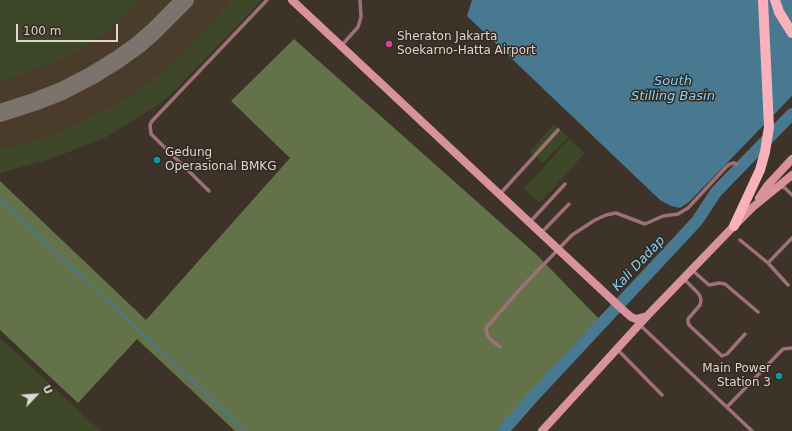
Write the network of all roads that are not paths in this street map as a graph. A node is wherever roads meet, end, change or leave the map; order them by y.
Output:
1 (267, 0) edge
2 (292, 0) edge
3 (360, 0) edge
4 (763, 0) edge
5 (775, 0) edge
6 (792, 33) edge
7 (341, 46) junction
8 (558, 130) dead end
9 (792, 159) edge
10 (737, 164) dead end
11 (792, 175) edge
12 (565, 184) dead end
13 (778, 185) junction
14 (209, 191) dead end
15 (499, 194) junction
16 (792, 195) edge
17 (569, 204) dead end
18 (753, 207) junction
19 (529, 223) junction
20 (734, 226) junction
21 (541, 233) junction
22 (792, 238) edge
23 (740, 240) dead end
24 (558, 250) junction
25 (768, 263) junction
26 (692, 270) junction
27 (683, 279) junction
28 (788, 285) dead end
29 (758, 312) dead end
30 (648, 316) junction
31 (640, 325) junction
32 (745, 334) dead end
33 (500, 347) dead end
34 (792, 348) edge
35 (617, 350) junction
36 (662, 395) dead end
37 (727, 408) junction
38 (542, 431) edge
39 (752, 431) edge

1 - 14 lane
2 - 7 street
3 - 7 lane
4 - 20 main road
5 - 6 main road
7 - 15 street
8 - 15 lane
9 - 18 street
10 - 24 lane
11 - 13 street
12 - 19 lane
13 - 16 lane
13 - 18 street
15 - 19 street
17 - 21 lane
18 - 20 street
19 - 21 street
20 - 26 street
21 - 24 street
22 - 25 lane
23 - 25 lane
24 - 30 street
24 - 33 lane
25 - 28 lane
26 - 27 street
26 - 29 lane
27 - 30 street
27 - 32 lane
30 - 31 street
31 - 35 street
31 - 37 lane
34 - 37 lane
35 - 36 lane
35 - 38 street
37 - 39 lane

